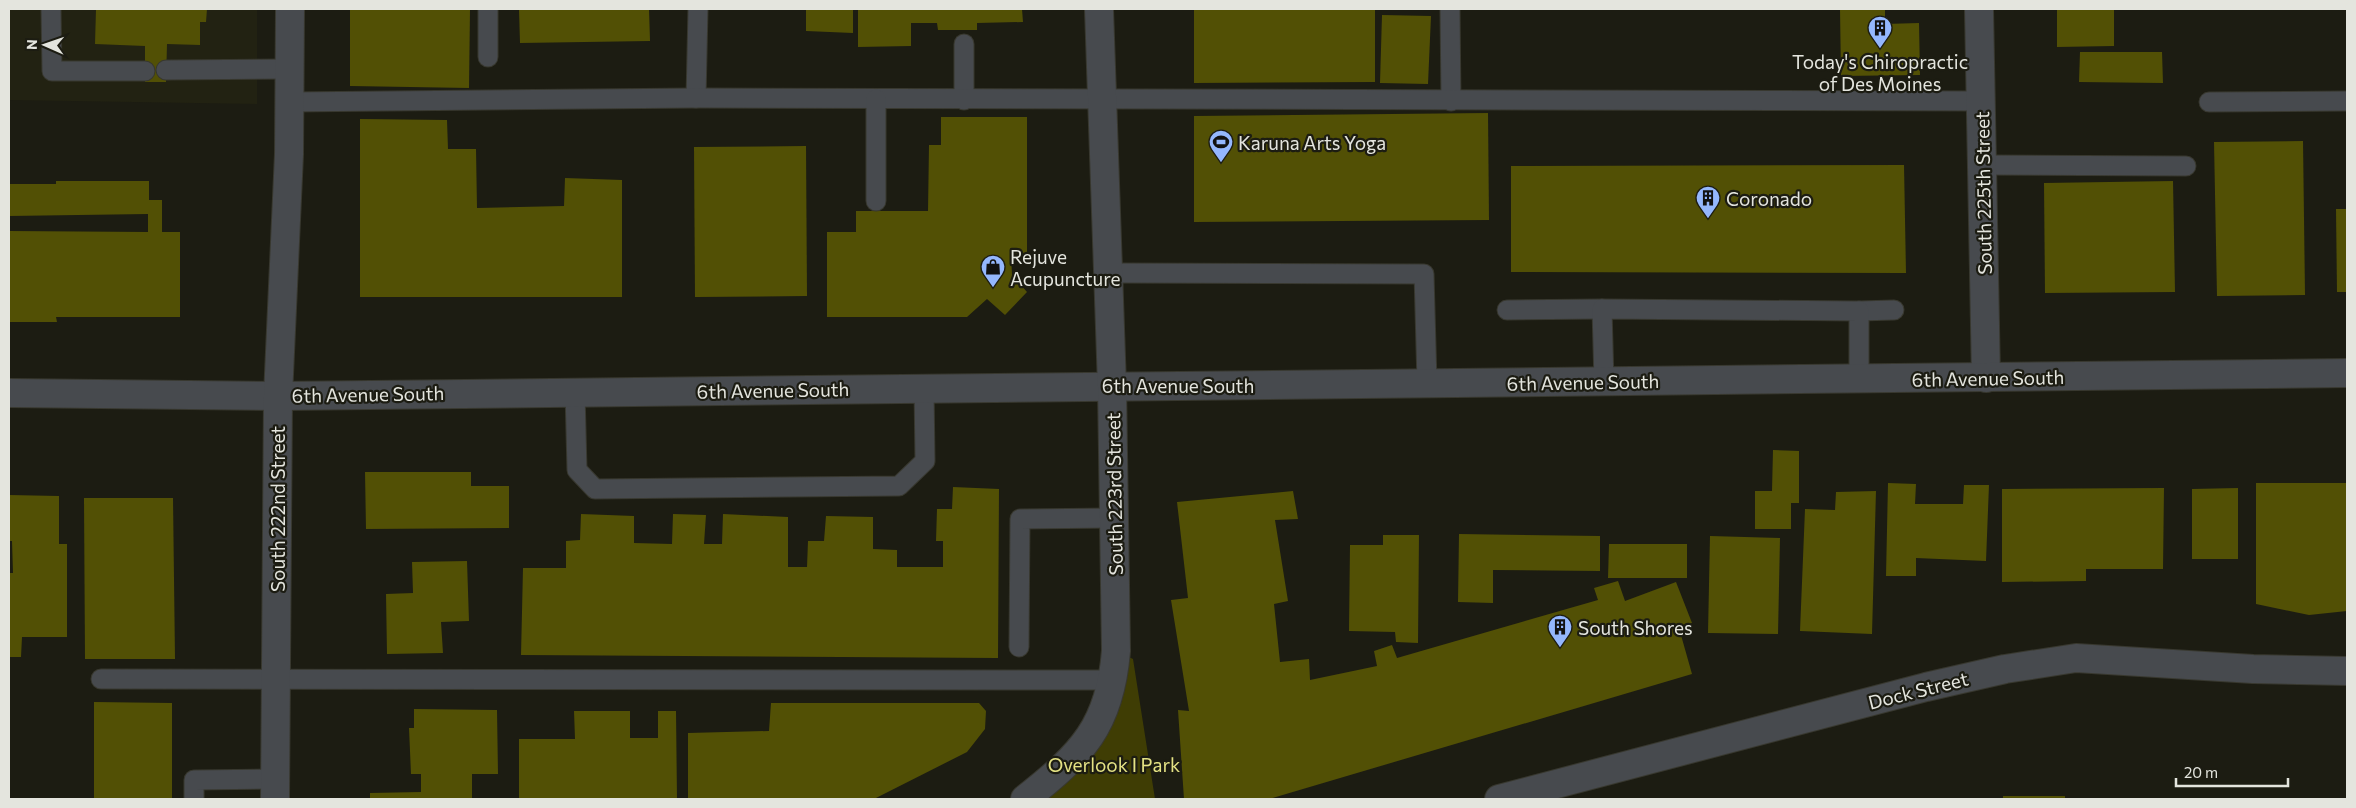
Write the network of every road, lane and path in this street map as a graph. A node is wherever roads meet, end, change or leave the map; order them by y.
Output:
1 (51, 9) edge
2 (290, 9) edge
3 (488, 9) edge
4 (698, 9) edge
5 (1099, 9) edge
6 (1450, 9) edge
7 (1979, 9) edge
8 (964, 44) dead end
9 (488, 57) dead end
10 (289, 69) junction
11 (166, 70) dead end
12 (145, 71) dead end
13 (696, 98) junction
14 (876, 99) junction
15 (964, 100) junction
16 (1102, 100) junction
17 (1451, 101) junction
18 (1981, 101) junction
19 (2347, 101) edge
20 (289, 102) junction
21 (2209, 102) dead end
22 (1982, 165) junction
23 (2186, 166) dead end
24 (876, 201) dead end
25 (1108, 273) junction
26 (1602, 309) junction
27 (1507, 310) dead end
28 (1894, 310) dead end
29 (1859, 311) junction
30 (2347, 374) edge
31 (1986, 378) junction
32 (1860, 379) junction
33 (1604, 382) junction
34 (1426, 383) junction
35 (1112, 386) junction
36 (924, 388) junction
37 (575, 392) junction
38 (9, 393) edge
39 (278, 396) junction
40 (1114, 518) junction
41 (1020, 647) dead end
42 (2347, 671) edge
43 (101, 678) dead end
44 (276, 680) junction
45 (1114, 680) junction
46 (275, 789) edge
47 (194, 799) edge
48 (1025, 799) edge
49 (1500, 799) edge

1 - 12 lane
2 - 10 street, South 222nd Street
3 - 9 lane
4 - 13 lane
5 - 16 street, South 223rd Street
6 - 17 lane
7 - 18 street, South 225th Street
8 - 15 lane
10 - 11 lane
10 - 20 street, South 222nd Street
13 - 14 lane
13 - 20 lane
14 - 15 lane
14 - 24 lane
15 - 16 lane
16 - 17 lane
16 - 25 street, South 223rd Street
17 - 18 lane
18 - 22 street, South 225th Street
19 - 21 lane
20 - 39 street, South 222nd Street
22 - 23 lane
22 - 31 street, South 225th Street
25 - 34 lane
25 - 35 street, South 223rd Street
26 - 27 lane
26 - 29 lane
26 - 33 lane
28 - 29 lane
29 - 32 lane
30 - 31 street, 6th Avenue South
31 - 32 street, 6th Avenue South
32 - 33 street, 6th Avenue South
33 - 34 street, 6th Avenue South
34 - 35 street, 6th Avenue South
35 - 36 street, 6th Avenue South
35 - 40 street, South 223rd Street
36 - 37 street, 6th Avenue South
36 - 37 lane
37 - 39 street, 6th Avenue South
38 - 39 street, 6th Avenue South
39 - 44 street, South 222nd Street
40 - 41 lane
40 - 45 street, South 223rd Street
42 - 49 street, Dock Street
43 - 44 lane
44 - 45 lane
44 - 46 street, South 222nd Street
45 - 48 street, South 223rd Street
46 - 47 lane

